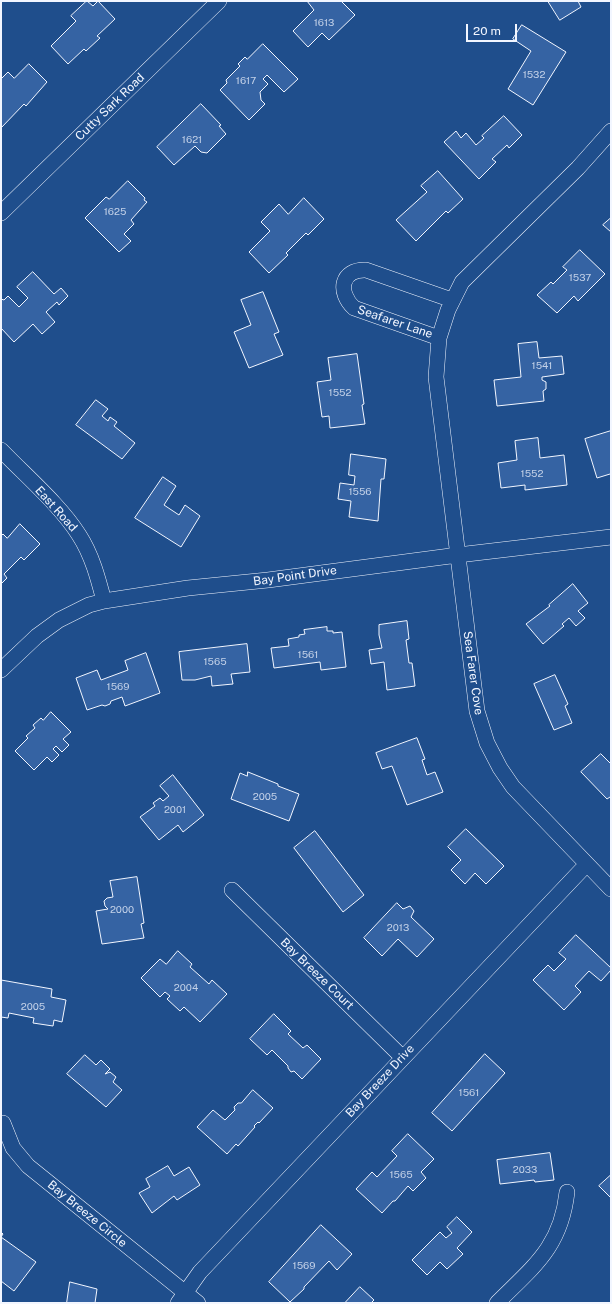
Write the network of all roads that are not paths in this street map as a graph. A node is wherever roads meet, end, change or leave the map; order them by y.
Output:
1 (219, 1) edge
2 (611, 131) edge
3 (1, 213) edge
4 (452, 300) junction
5 (439, 338) junction
6 (1, 450) edge
7 (611, 538) edge
8 (458, 555) junction
9 (104, 601) junction
10 (1, 670) edge
11 (587, 864) junction
12 (611, 888) edge
13 (232, 890) dead end
14 (402, 1057) junction
15 (3, 1123) dead end
16 (567, 1192) dead end
17 (181, 1298) edge
18 (198, 1303) edge
19 (498, 1303) edge

1 - 3 street, Cutty Sark Road
2 - 4 street, Seafarer Lane
4 - 5 street, Seafarer Lane
4 - 5 street, Seafarer Lane
5 - 8 street, Seafarer Lane
6 - 9 street, East Road
7 - 8 street, Bay Point Drive
8 - 9 street, Bay Point Drive
8 - 11 street, Sea Farer Cove
9 - 10 street, Bay Point Drive
11 - 12 street, Sea Farer Cove
11 - 14 street, Bay Breeze Drive
13 - 14 street, Bay Breeze Court
14 - 17 street, Bay Breeze Drive
15 - 17 street, Bay Breeze Circle
16 - 19 street
17 - 18 street, Bay Breeze Circle

